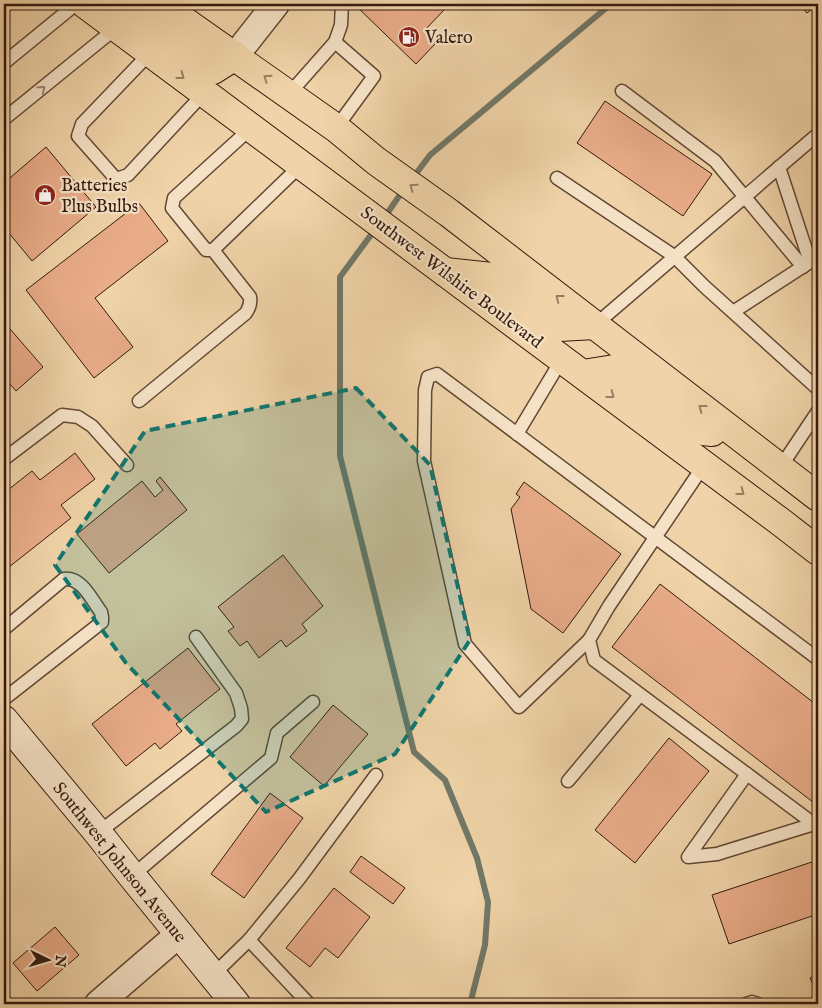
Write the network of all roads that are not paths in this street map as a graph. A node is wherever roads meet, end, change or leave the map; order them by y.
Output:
1 (82, 4) edge
2 (161, 4) edge
3 (276, 4) edge
4 (342, 4) edge
5 (116, 28) junction
6 (334, 42) junction
7 (150, 53) junction
8 (235, 56) junction
9 (4, 63) edge
10 (622, 91) dead end
11 (204, 93) junction
12 (289, 94) junction
13 (4, 119) edge
14 (251, 128) junction
15 (336, 128) junction
16 (818, 134) edge
17 (301, 165) junction
18 (779, 167) junction
19 (557, 178) dead end
20 (745, 196) junction
21 (213, 250) junction
22 (674, 256) junction
23 (803, 267) junction
24 (445, 272) junction
25 (733, 312) junction
26 (595, 325) junction
27 (572, 367) junction
28 (818, 389) edge
29 (139, 401) dead end
30 (818, 411) edge
31 (517, 434) junction
32 (741, 437) junction
33 (4, 459) edge
34 (127, 465) dead end
35 (704, 465) junction
36 (780, 468) junction
37 (818, 497) edge
38 (656, 537) junction
39 (818, 551) edge
40 (4, 629) edge
41 (196, 637) dead end
42 (589, 640) junction
43 (818, 659) edge
44 (640, 695) junction
45 (4, 699) edge
46 (313, 702) dead end
47 (4, 720) edge
48 (747, 774) junction
49 (376, 775) dead end
50 (568, 782) dead end
51 (816, 825) edge
52 (98, 833) junction
53 (132, 876) junction
54 (179, 934) junction
55 (249, 940) junction
56 (213, 975) junction
57 (98, 1004) edge
58 (236, 1004) edge
59 (310, 1004) edge
60 (746, 1004) edge
61 (758, 1004) edge

1 - 5 main road, Southwest Wilshire Boulevard
1 - 8 main road
1 - 9 lane
2 - 8 main road
3 - 8 street
4 - 6 lane
5 - 7 main road, Southwest Wilshire Boulevard
13 -> 5 lane
6 - 12 lane
6 - 15 lane
7 -> 11 main road, Southwest Wilshire Boulevard
7 - 11 lane
12 -> 8 main road
10 - 20 lane
11 - 14 main road, Southwest Wilshire Boulevard
12 - 15 main road
14 - 17 main road, Southwest Wilshire Boulevard
14 - 21 lane
26 -> 15 main road
16 - 18 lane
17 - 21 lane
17 - 24 main road, Southwest Wilshire Boulevard
18 - 20 lane
18 - 23 lane
19 - 22 lane
20 - 22 lane
20 - 23 lane
21 - 29 lane
22 - 25 lane
22 - 26 lane
23 - 25 lane
24 - 26 main road
24 - 27 main road, Southwest Wilshire Boulevard
25 - 28 lane
32 -> 26 main road
27 - 31 lane
27 - 32 main road
27 -> 35 main road, Southwest Wilshire Boulevard
30 - 36 lane
31 - 38 lane
31 - 42 lane
32 - 36 main road
33 - 34 lane
35 - 38 lane
35 -> 39 main road, Southwest Wilshire Boulevard
36 - 37 main road
38 - 42 lane
38 - 43 lane
40 - 45 lane
41 - 52 lane
42 - 44 lane
44 - 48 lane
44 - 50 lane
46 - 53 lane
47 - 52 street, Southwest Johnson Avenue
48 - 51 lane
48 - 51 lane
49 - 55 lane
52 - 53 street, Southwest Johnson Avenue
53 - 54 street, Southwest Johnson Avenue
54 - 56 street, Southwest Johnson Avenue
54 - 57 street
55 - 56 lane
55 - 59 lane
56 - 58 street, Southwest Johnson Avenue
60 - 61 lane

